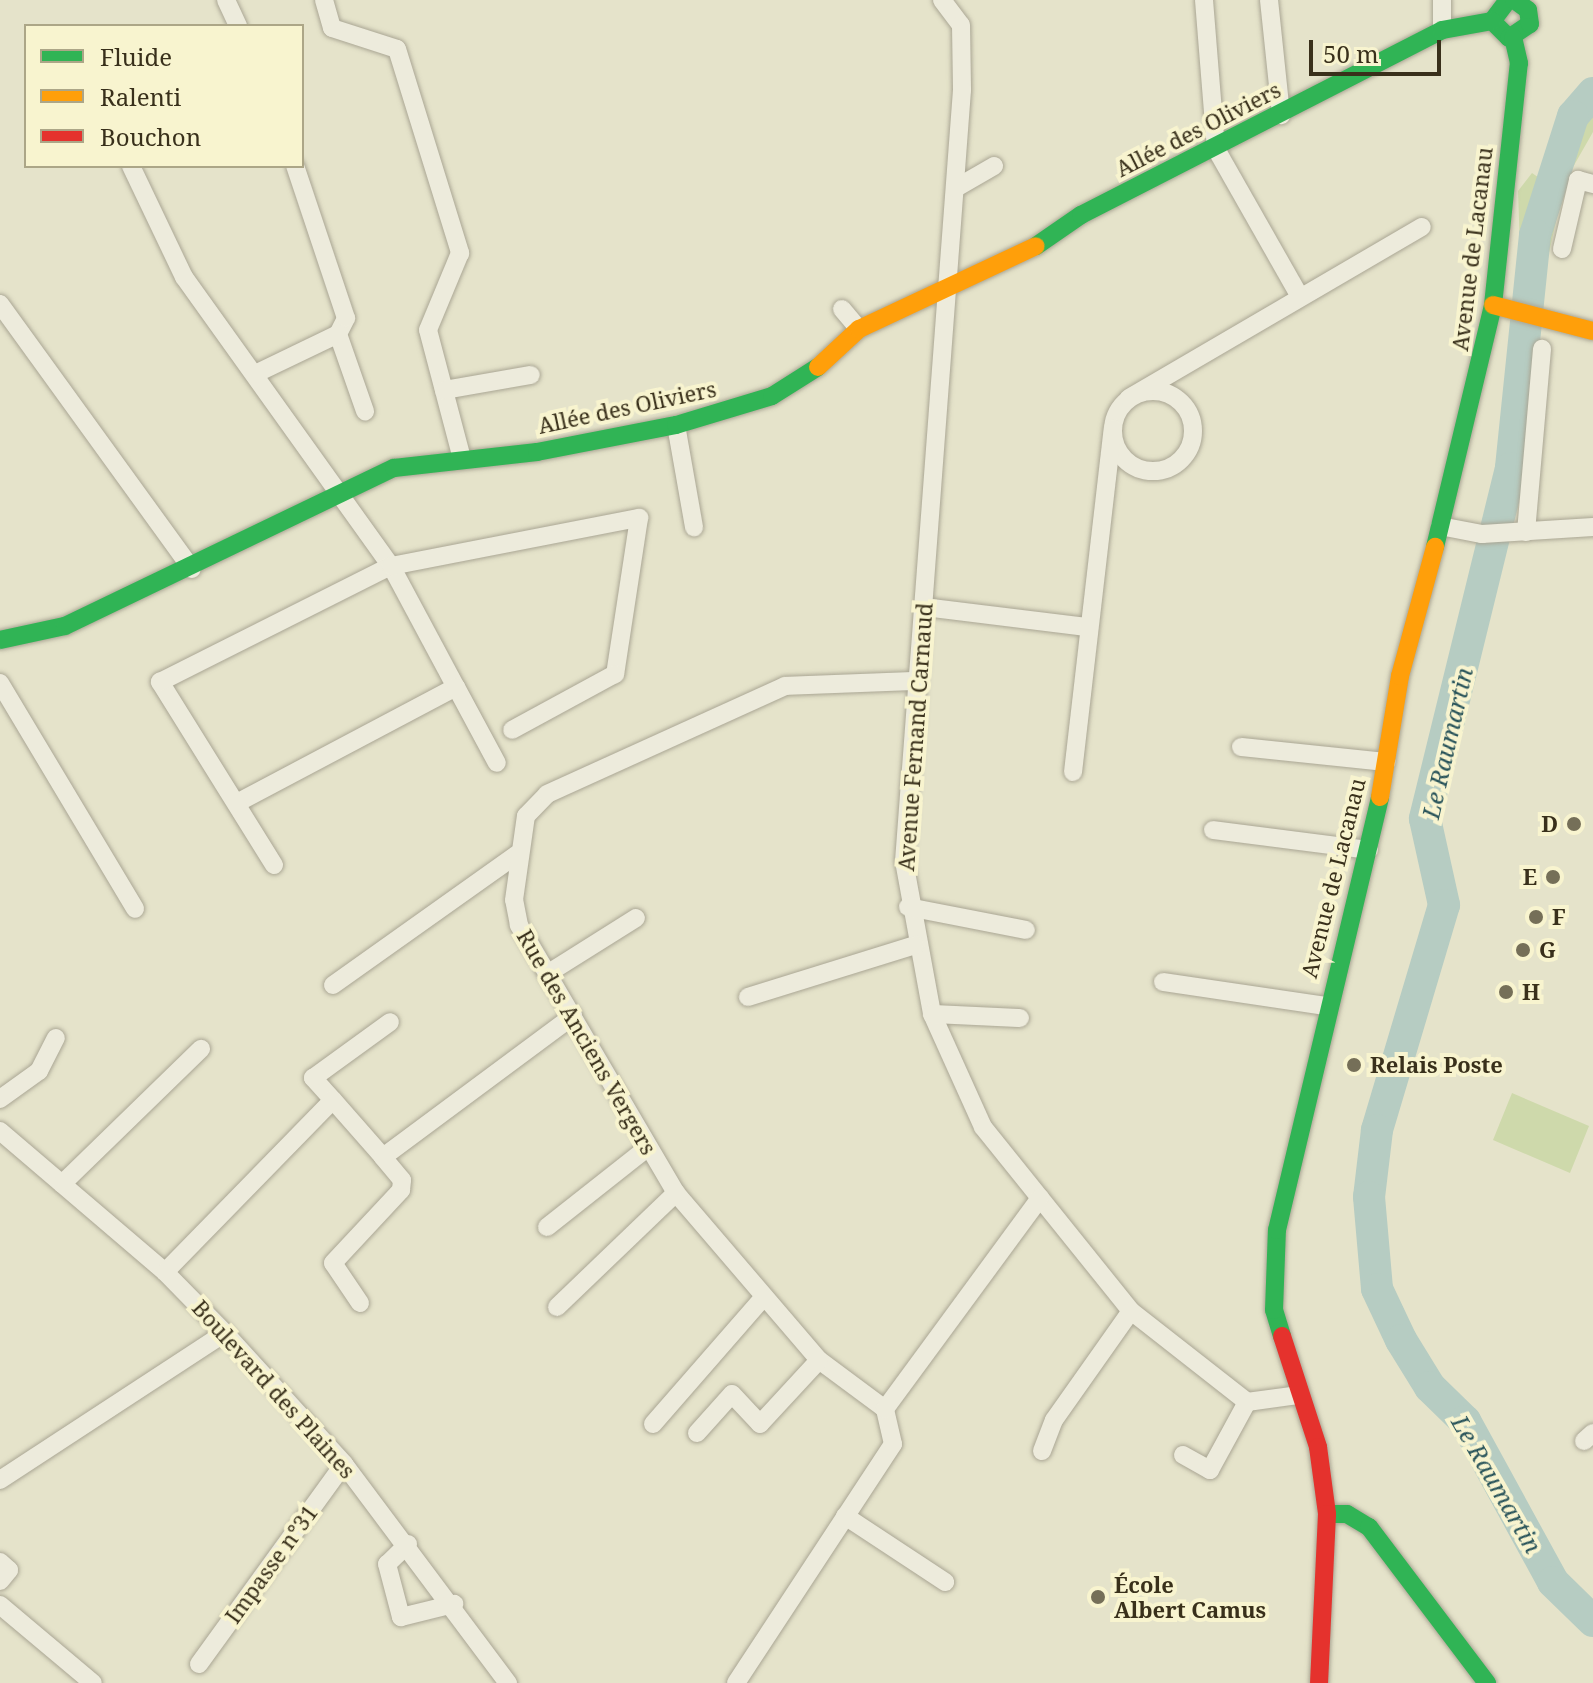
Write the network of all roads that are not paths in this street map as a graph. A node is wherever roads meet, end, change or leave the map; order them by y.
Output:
1 (226, 0) edge
2 (324, 0) edge
3 (942, 0) edge
4 (1204, 0) edge
5 (1269, 0) edge
6 (1442, 0) edge
7 (1519, 1) edge
8 (1492, 21) junction
9 (237, 24) edge
10 (1442, 30) junction
11 (1513, 38) junction
12 (1281, 115) junction
13 (1216, 149) junction
14 (994, 166) dead end
15 (132, 168) edge
16 (296, 168) edge
17 (1593, 184) edge
18 (956, 188) junction
19 (1422, 227) dead end
20 (1562, 249) dead end
21 (948, 283) junction
22 (1300, 297) junction
23 (0, 304) edge
24 (1493, 305) junction
25 (842, 309) dead end
26 (859, 329) junction
27 (1593, 331) edge
28 (338, 334) junction
29 (1542, 349) dead end
30 (255, 374) junction
31 (531, 375) dead end
32 (444, 390) junction
33 (1129, 398) junction
34 (365, 411) dead end
35 (676, 425) junction
36 (1113, 428) junction
37 (462, 459) junction
38 (337, 491) junction
39 (1440, 526) junction
40 (694, 527) dead end
41 (1593, 527) edge
42 (1526, 532) junction
43 (391, 566) junction
44 (192, 569) junction
45 (924, 607) junction
46 (1088, 627) junction
47 (0, 640) edge
48 (917, 681) junction
49 (0, 683) edge
50 (456, 687) junction
51 (0, 706) edge
52 (512, 730) dead end
53 (1241, 747) dead end
54 (1386, 762) junction
55 (497, 763) dead end
56 (1073, 772) dead end
57 (237, 803) junction
58 (1213, 830) dead end
59 (1369, 850) junction
60 (517, 854) junction
61 (274, 865) dead end
62 (908, 907) junction
63 (636, 918) dead end
64 (1026, 930) dead end
65 (915, 945) junction
66 (547, 974) junction
67 (1163, 982) dead end
68 (333, 985) dead end
69 (748, 997) dead end
70 (1325, 1006) junction
71 (932, 1014) junction
72 (573, 1016) junction
73 (1020, 1018) dead end
74 (390, 1022) dead end
75 (56, 1038) dead end
76 (201, 1049) dead end
77 (0, 1099) edge
78 (333, 1100) junction
79 (0, 1131) edge
80 (647, 1148) junction
81 (383, 1157) junction
82 (62, 1184) junction
83 (676, 1193) junction
84 (1040, 1198) junction
85 (547, 1227) dead end
86 (165, 1272) junction
87 (763, 1298) junction
88 (360, 1303) dead end
89 (557, 1307) dead end
90 (1131, 1311) junction
91 (225, 1333) junction
92 (819, 1360) junction
93 (1298, 1395) junction
94 (1247, 1402) junction
95 (885, 1409) junction
96 (653, 1424) dead end
97 (697, 1433) dead end
98 (1042, 1451) dead end
99 (1183, 1455) dead end
100 (344, 1464) junction
101 (0, 1480) edge
102 (1327, 1514) junction
103 (845, 1516) junction
104 (408, 1544) junction
105 (0, 1562) edge
106 (0, 1581) edge
107 (945, 1582) dead end
108 (454, 1604) junction
109 (0, 1605) edge
110 (199, 1664) dead end
111 (498, 1666) junction
112 (93, 1683) edge
113 (486, 1683) edge
114 (508, 1683) edge
115 (736, 1683) edge
116 (1319, 1683) edge
117 (1487, 1683) edge

1 - 9 street
2 - 32 street
3 - 18 street, Avenue Fernand Carnaud
4 - 13 street
5 - 12 street
6 - 10 street
7 - 8 street
7 - 11 street
8 - 10 street, Allée des Oliviers
8 - 11 street
10 - 12 street, Allée des Oliviers
11 - 24 street, Avenue de Lacanau
12 - 13 street, Allée des Oliviers
13 - 21 street, Allée des Oliviers
13 - 22 street
14 - 18 street
15 - 30 street
16 - 28 street
17 - 20 street
18 - 21 street, Avenue Fernand Carnaud
19 - 22 street
21 - 26 street, Allée des Oliviers
21 - 45 street, Avenue Fernand Carnaud
22 - 33 street
23 - 44 street
24 - 27 street
24 - 39 street, Avenue de Lacanau
25 - 26 street
26 - 35 street, Allée des Oliviers
28 - 30 street
28 - 34 street
29 - 42 street
30 - 38 street
31 - 32 street
32 - 37 street
33 - 36 street
33 - 36 street
35 - 37 street, Allée des Oliviers
35 - 40 street
36 - 46 street
37 - 38 street, Allée des Oliviers
38 - 43 street
38 - 44 street, Allée des Oliviers
39 - 42 street
39 - 54 street, Avenue de Lacanau
41 - 42 street
43 - 50 street
43 - 52 street
43 - 57 street
44 - 47 street, Allée des Oliviers
45 - 46 street
45 - 48 street, Avenue Fernand Carnaud
46 - 56 street
48 - 60 street, Rue des Anciens Vergers
48 - 62 street, Avenue Fernand Carnaud
49 - 51 street
50 - 55 street
50 - 57 street
53 - 54 street
54 - 59 street, Avenue de Lacanau
57 - 61 street
58 - 59 street
59 - 70 street, Avenue de Lacanau
60 - 66 street, Rue des Anciens Vergers
60 - 68 street
62 - 64 street
62 - 65 street, Avenue Fernand Carnaud
63 - 66 street
65 - 69 street
65 - 71 street, Avenue Fernand Carnaud
66 - 72 street, Rue des Anciens Vergers
67 - 70 street
70 - 93 street, Avenue de Lacanau
71 - 73 street
71 - 84 street, Avenue Fernand Carnaud
72 - 80 street, Rue des Anciens Vergers
72 - 81 street
74 - 78 street
75 - 77 street
76 - 82 street
78 - 81 street
78 - 86 street
79 - 82 street, Boulevard des Plaines
80 - 83 street, Rue des Anciens Vergers
80 - 85 street
81 - 88 street
82 - 86 street, Boulevard des Plaines
83 - 87 street, Rue des Anciens Vergers
83 - 89 street
84 - 90 street, Avenue Fernand Carnaud
84 - 95 street
86 - 91 street, Boulevard des Plaines
87 - 92 street, Rue des Anciens Vergers
87 - 96 street
90 - 94 street, Avenue Fernand Carnaud
90 - 98 street
91 - 100 street, Boulevard des Plaines
91 - 101 street
92 - 95 street, Rue des Anciens Vergers
92 - 97 street
93 - 94 street
93 - 102 street, Avenue de Lacanau
94 - 99 street
95 - 103 street
100 - 104 street, Boulevard des Plaines
100 - 110 street, Impasse n°31
102 - 116 street, Avenue de Lacanau
102 - 117 street
103 - 107 street
103 - 115 street
104 - 108 street, Boulevard des Plaines
104 - 108 street
105 - 106 street
108 - 111 street, Boulevard des Plaines
109 - 112 street
111 - 113 street
111 - 114 street, Boulevard des Plaines

